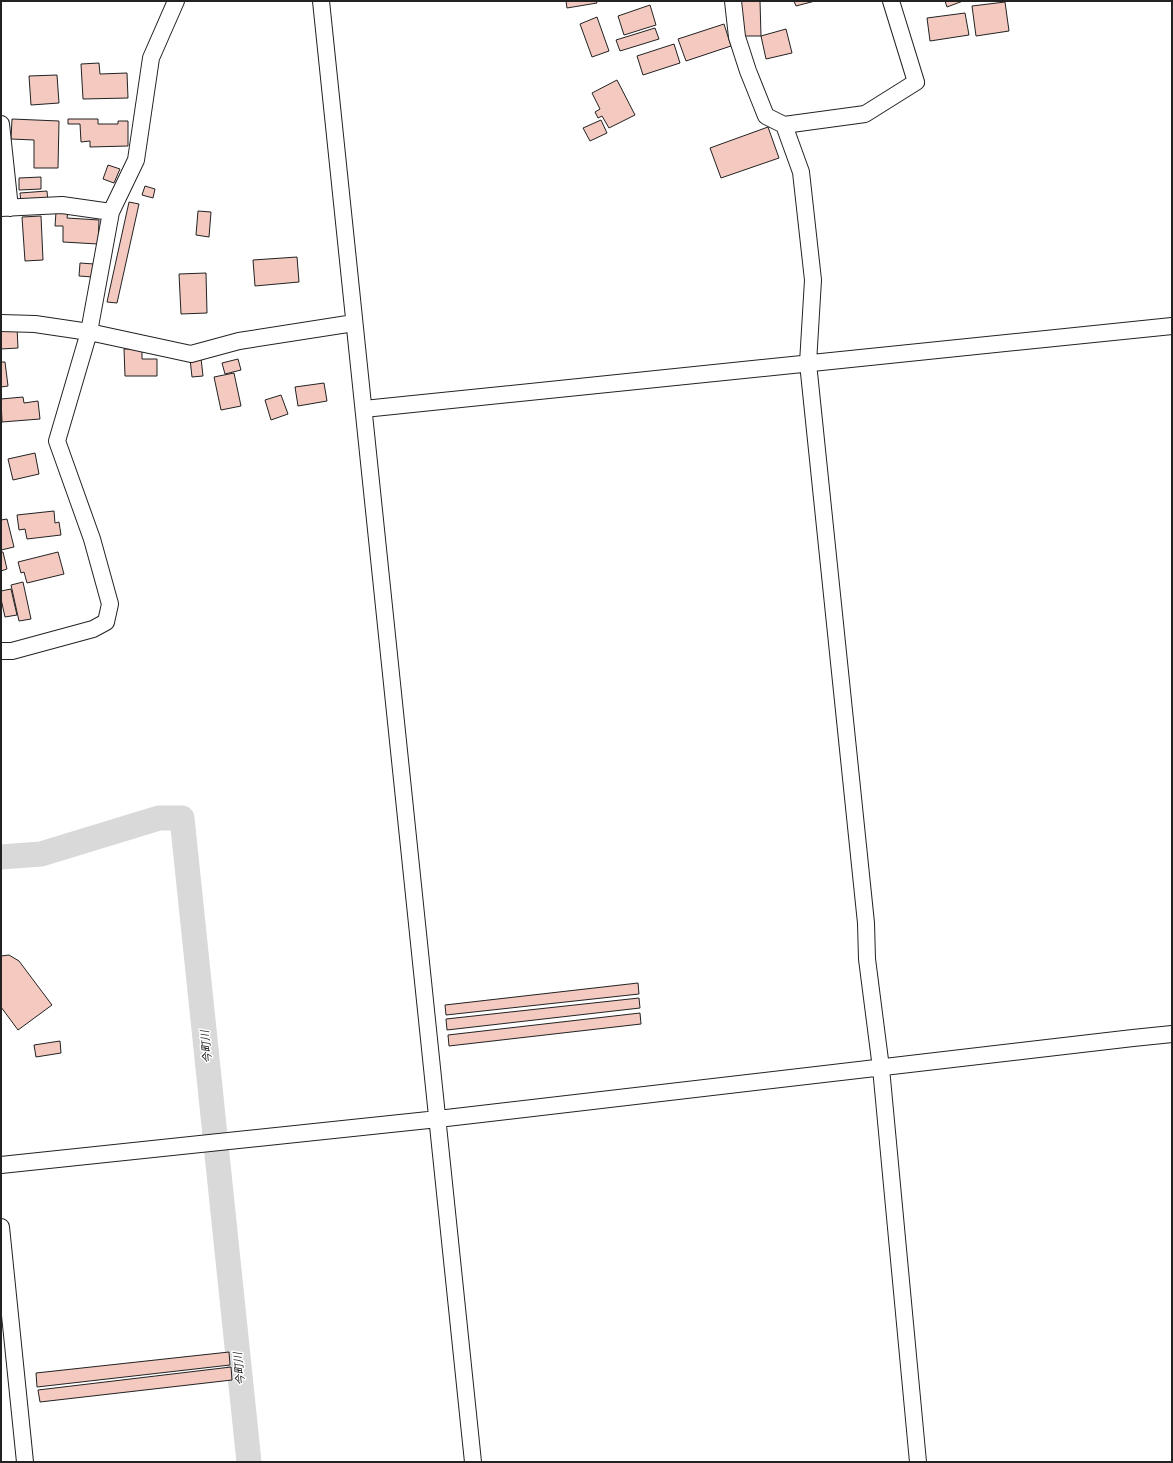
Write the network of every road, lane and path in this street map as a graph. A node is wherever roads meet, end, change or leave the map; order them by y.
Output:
1 (176, 1) edge
2 (321, 1) edge
3 (733, 1) edge
4 (891, 1) edge
5 (1, 124) edge
6 (784, 125) junction
7 (5, 208) edge
8 (111, 212) junction
9 (1, 323) edge
10 (354, 323) junction
11 (1172, 326) edge
12 (89, 332) junction
13 (808, 363) junction
14 (364, 409) junction
15 (1, 651) edge
16 (1172, 1034) edge
17 (881, 1068) junction
18 (438, 1119) junction
19 (1, 1165) edge
20 (1, 1227) edge
21 (25, 1462) edge
22 (473, 1462) edge
23 (918, 1462) edge

1 - 8 street
2 - 10 street
3 - 6 street
4 - 6 street
5 - 7 street
6 - 13 street
7 - 8 street
8 - 12 street
9 - 12 street
10 - 12 street
10 - 14 street
11 - 13 street
12 - 15 street
13 - 14 street
13 - 17 street
14 - 18 street
16 - 17 street
17 - 18 street
17 - 23 street
18 - 19 street
18 - 22 street
20 - 21 street

